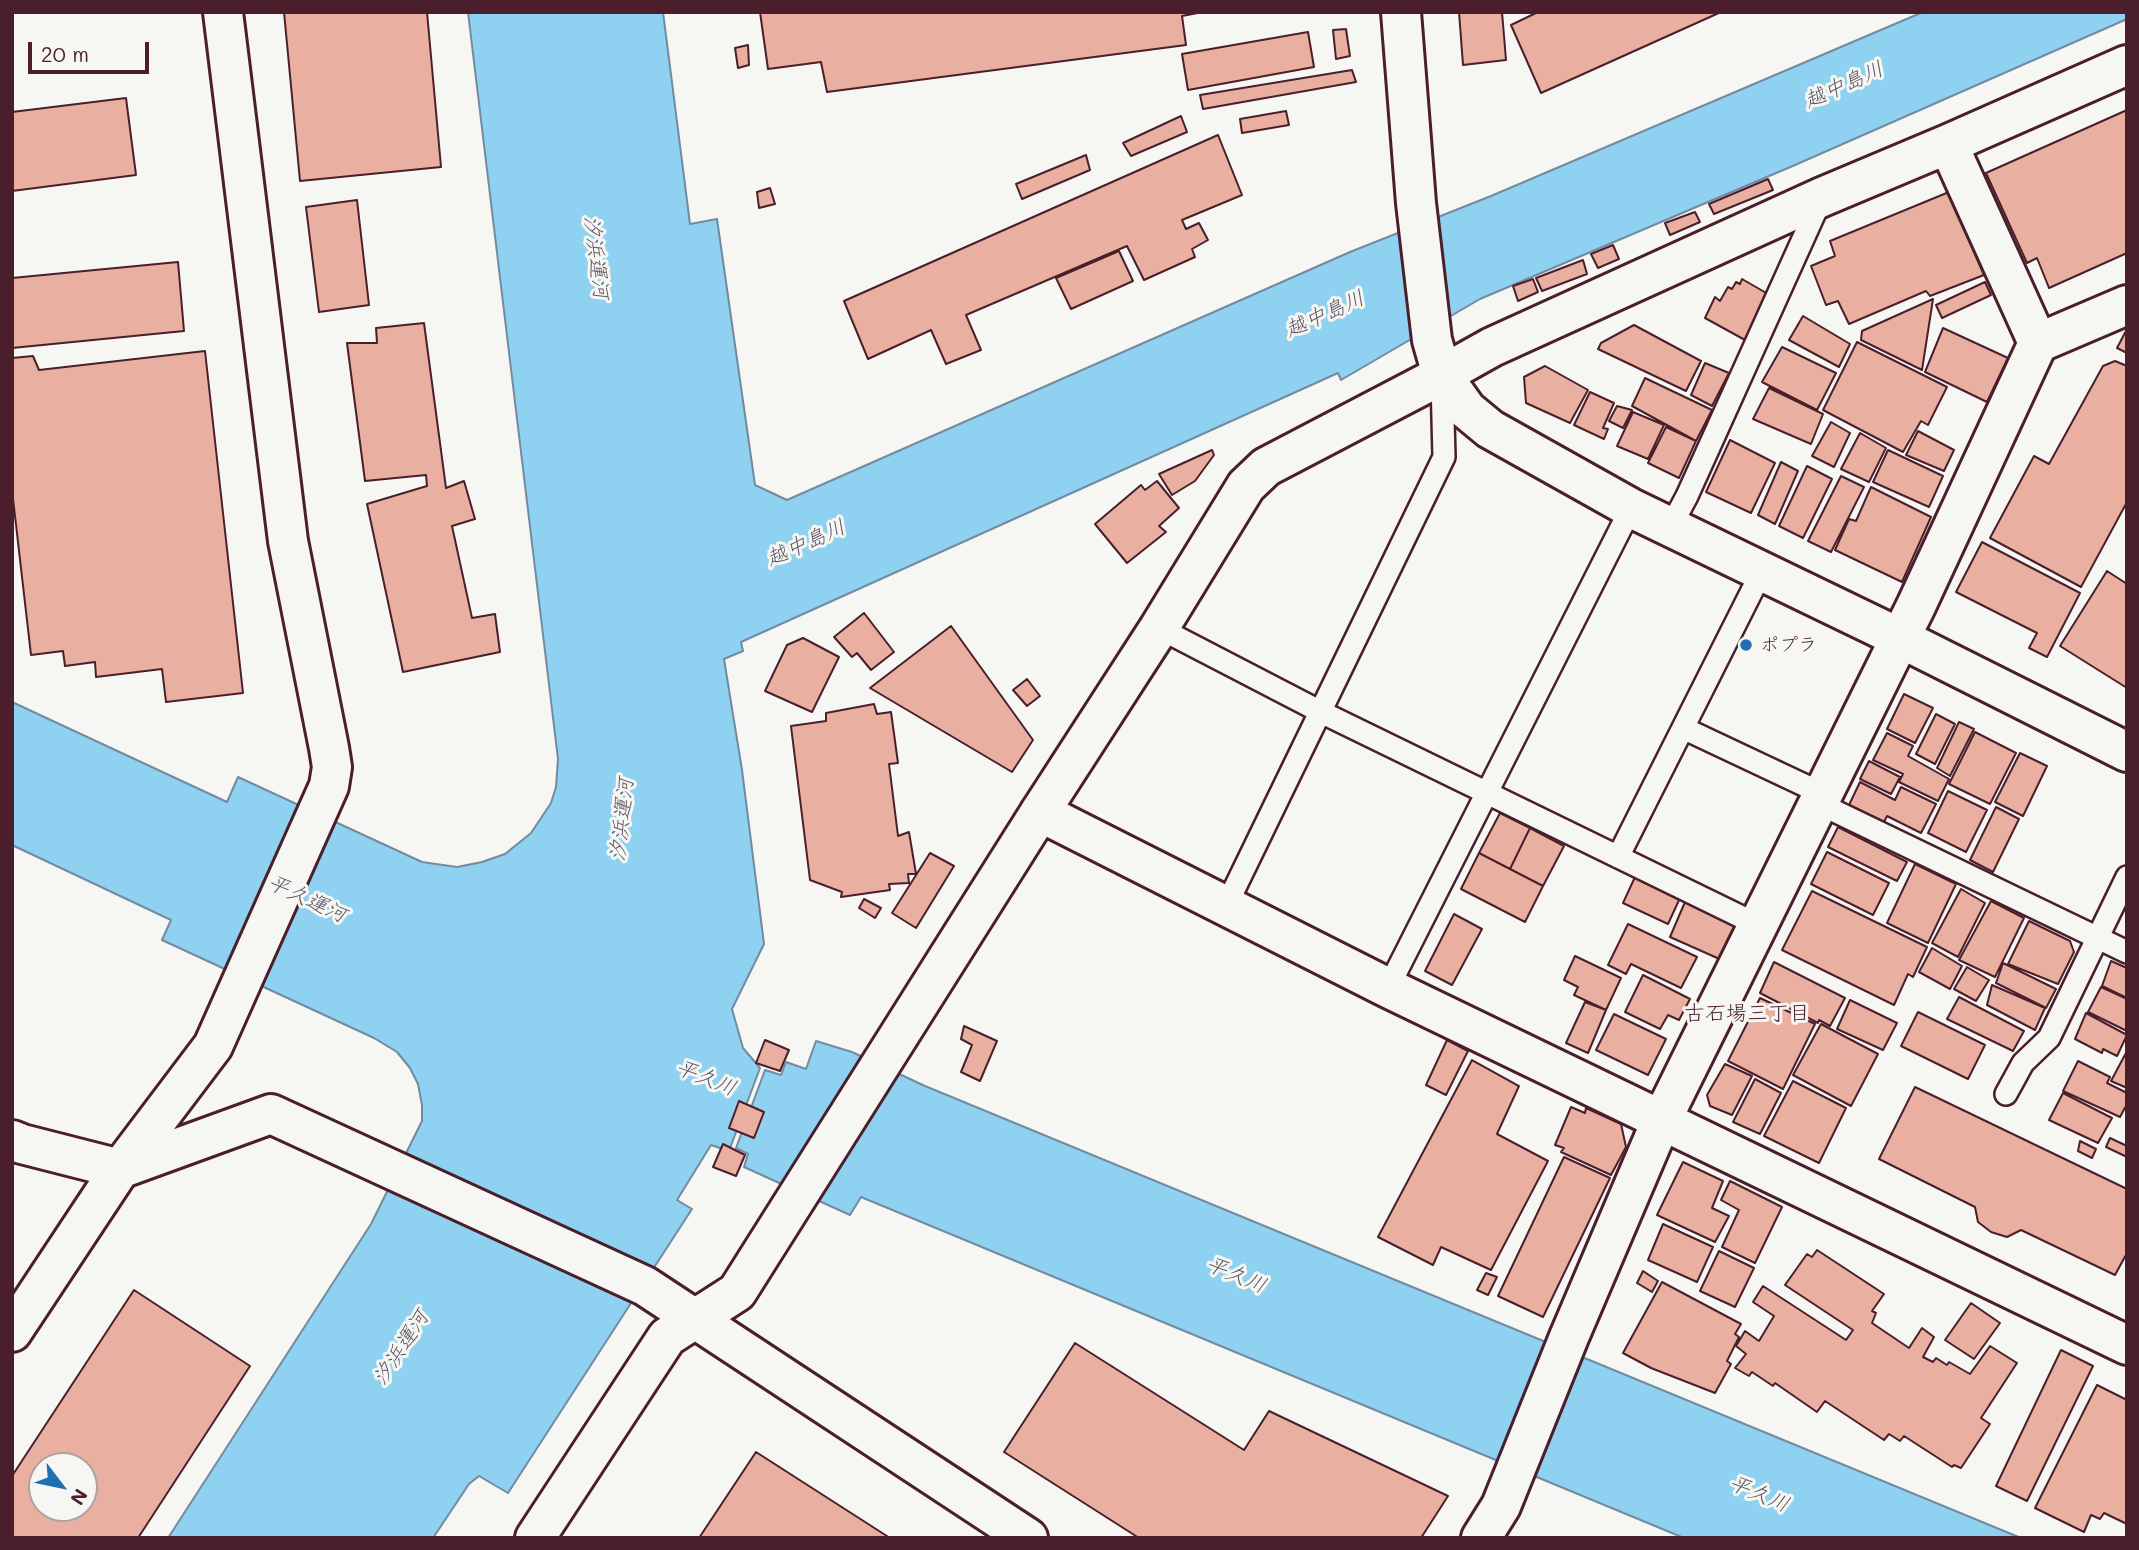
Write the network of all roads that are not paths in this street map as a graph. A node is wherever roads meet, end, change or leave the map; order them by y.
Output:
1 (223, 12) edge
2 (1401, 12) edge
3 (2127, 65) edge
4 (1948, 144) junction
5 (1822, 197) junction
6 (2127, 305) edge
7 (2038, 343) junction
8 (1437, 358) junction
9 (1630, 508) junction
10 (1671, 526) junction
11 (1762, 571) junction
12 (1159, 628) junction
13 (1900, 638) junction
14 (1321, 712) junction
15 (1683, 728) junction
16 (2127, 752) edge
17 (1487, 792) junction
18 (1821, 799) junction
19 (1040, 812) junction
20 (1618, 857) junction
21 (2127, 877) edge
22 (1226, 906) junction
23 (1758, 925) junction
24 (2097, 938) junction
25 (2127, 952) edge
26 (1388, 988) junction
27 (2006, 1094) dead end
28 (1662, 1119) junction
29 (12, 1140) edge
30 (120, 1169) junction
31 (695, 1319) junction
32 (12, 1332) edge
33 (2127, 1345) edge
34 (535, 1538) edge
35 (1028, 1538) edge
36 (1481, 1538) edge

1 - 30 street
2 - 8 street
3 - 4 street
4 - 5 street
4 - 7 street
5 - 8 street
5 - 10 lane
6 - 7 street
7 - 13 street
8 - 9 street
8 - 12 street
8 - 14 lane
9 - 10 street
9 - 17 lane
10 - 11 street
11 - 13 street
11 - 15 lane
12 - 14 lane
12 - 19 street
13 - 16 street
13 - 18 street
14 - 17 lane
14 - 22 lane
15 - 18 lane
15 - 20 lane
17 - 20 lane
17 - 26 lane
18 - 23 street
18 - 24 lane
19 - 22 street
19 - 31 street
20 - 23 lane
21 - 24 lane
22 - 26 street
23 - 28 street
24 - 25 lane
24 - 27 lane
26 - 28 street
28 - 33 street
28 - 36 street
29 - 30 street
30 - 31 street
30 - 32 street
31 - 34 street
31 - 35 street

